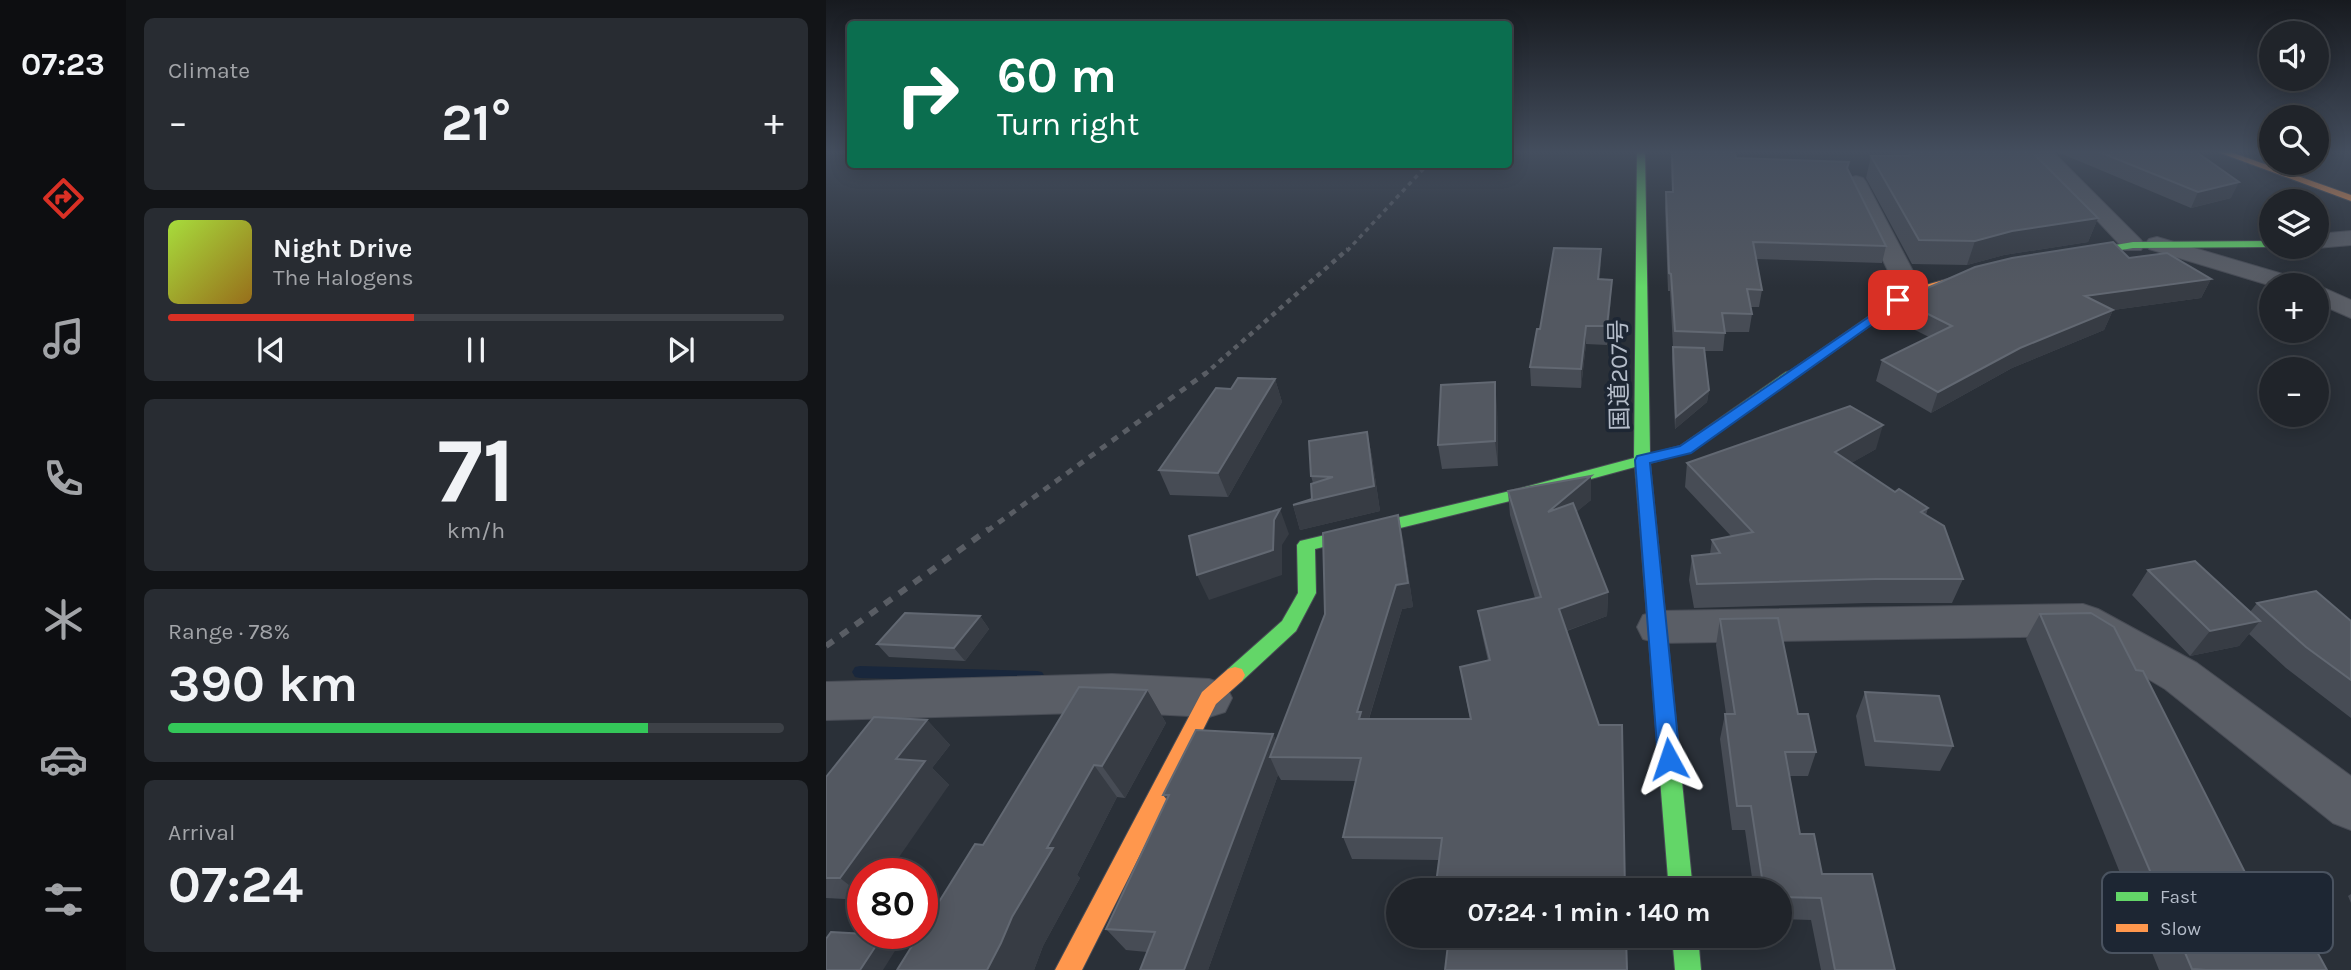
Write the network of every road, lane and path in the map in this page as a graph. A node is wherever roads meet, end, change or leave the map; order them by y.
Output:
1 (1641, 196) edge
2 (1863, 196) edge
3 (2085, 196) edge
4 (2351, 238) edge
5 (2329, 240) edge
6 (2157, 244) junction
7 (2259, 244) edge
8 (2133, 245) junction
9 (2056, 258) edge
10 (2004, 267) edge
11 (2259, 275) edge
12 (1912, 292) junction
13 (2329, 299) edge
14 (2351, 310) edge
15 (1642, 460) junction
16 (1658, 627) junction
17 (1209, 698) junction
18 (826, 701) edge
19 (2351, 806) edge
20 (1680, 878) edge
21 (1686, 948) edge
22 (1068, 970) edge
23 (1688, 970) edge

1 - 15 main road, 国道207号
2 - 12 street
3 - 8 street
4 - 5 street
6 - 7 main road
6 - 8 main road
6 - 11 street
8 - 9 main road
10 - 12 main road
12 - 15 main road
13 - 14 street
15 - 16 main road, 国道207号
15 - 17 main road
16 - 19 street
16 - 20 main road, 国道207号
17 - 18 street
17 - 22 main road
21 - 23 main road

